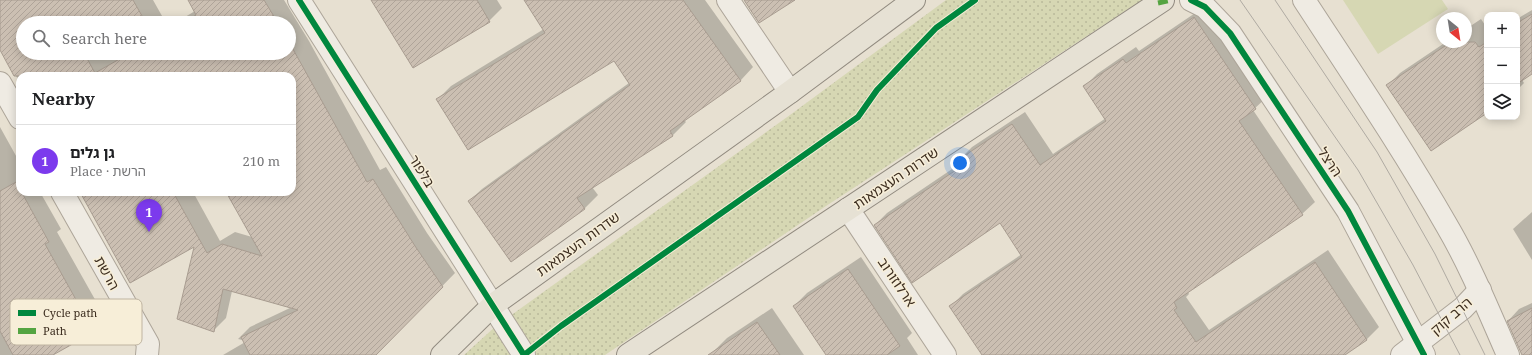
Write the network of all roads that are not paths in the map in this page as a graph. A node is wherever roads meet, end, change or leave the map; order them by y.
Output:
1 (299, 0) edge
2 (728, 0) edge
3 (914, 0) edge
4 (1191, 0) edge
5 (1304, 0) edge
6 (1164, 1) edge
7 (0, 83) edge
8 (790, 92) junction
9 (16, 111) edge
10 (64, 196) edge
11 (848, 209) junction
12 (1480, 290) junction
13 (123, 299) edge
14 (493, 305) junction
15 (142, 333) edge
16 (1415, 351) edge
17 (147, 355) edge
18 (442, 355) edge
19 (524, 355) edge
20 (628, 355) edge
21 (946, 355) edge
22 (1508, 355) edge

1 - 14 street, בלפור
2 - 8 street
3 - 8 main road, שדרות העצמאות
4 - 16 street, הרצל
5 - 12 street
6 - 11 main road, שדרות העצמאות
7 - 9 street
8 - 14 main road, שדרות העצמאות
10 - 13 street, הרשת
11 - 20 main road, שדרות העצמאות
11 - 21 street, ארלוזורוב
12 - 16 street, הרב קוק
12 - 22 street
14 - 18 main road, שדרות העצמאות
14 - 19 street, בלפור
15 - 17 street, הרשת

